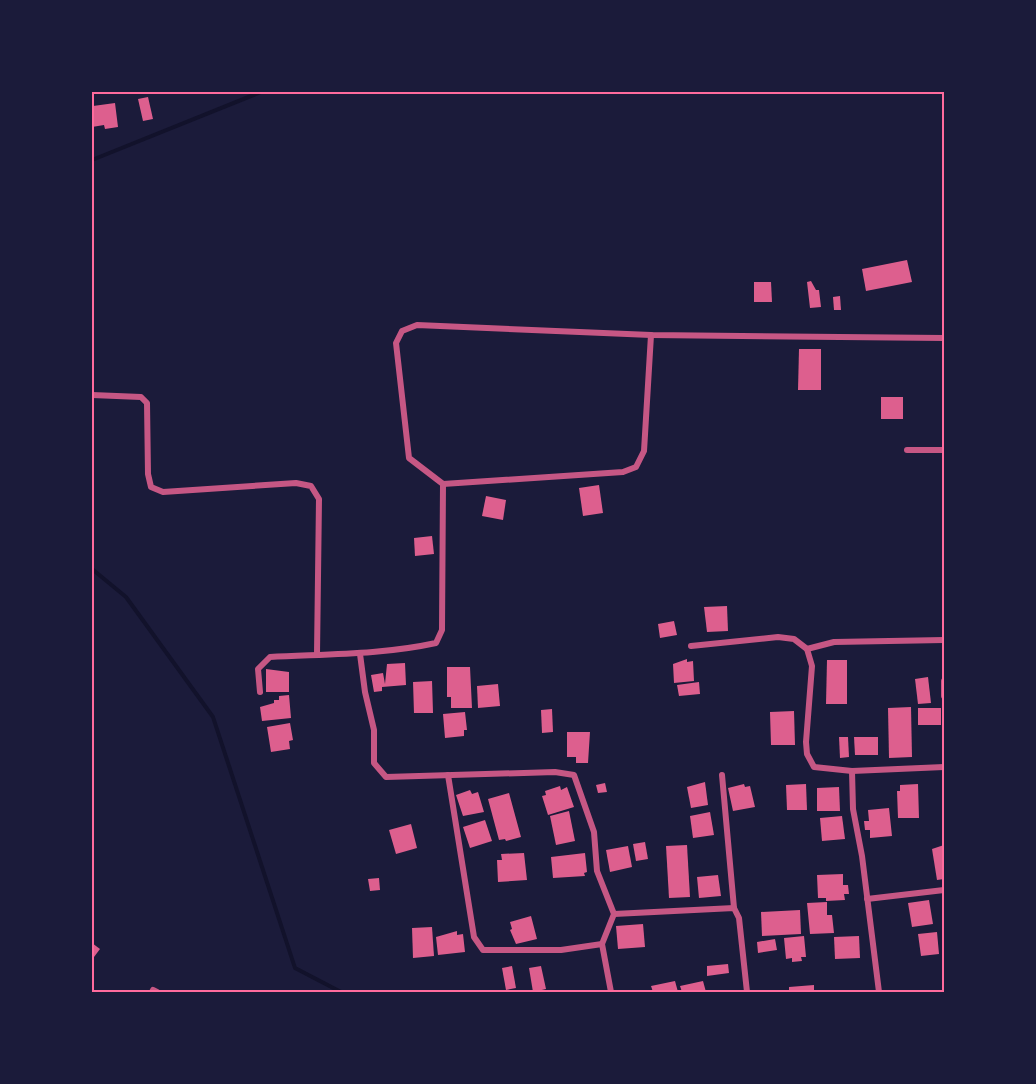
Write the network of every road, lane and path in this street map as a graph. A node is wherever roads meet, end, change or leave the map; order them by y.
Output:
1 (651, 334) junction
2 (945, 338) edge
3 (92, 395) edge
4 (907, 450) dead end
5 (945, 450) edge
6 (442, 484) junction
7 (945, 640) edge
8 (691, 646) dead end
9 (807, 650) junction
10 (317, 654) junction
11 (360, 654) junction
12 (945, 681) edge
13 (260, 692) dead end
14 (945, 696) edge
15 (945, 766) edge
16 (852, 771) junction
17 (448, 775) junction
18 (722, 775) dead end
19 (945, 890) edge
20 (867, 899) junction
21 (734, 908) junction
22 (614, 914) junction
23 (602, 944) junction
24 (152, 993) edge
25 (157, 993) edge
26 (611, 993) edge
27 (747, 993) edge
28 (879, 993) edge

1 - 2 street
1 - 6 street
1 - 6 street
3 - 10 street
4 - 5 street
6 - 11 street
7 - 9 street
8 - 9 street
9 - 16 street
10 - 11 street
10 - 13 street
11 - 17 street
12 - 14 street
15 - 16 street
16 - 20 street
17 - 22 street
17 - 23 street
18 - 21 street
19 - 20 street
20 - 28 street
21 - 22 street
21 - 27 street
22 - 23 street
23 - 26 street
24 - 25 street

